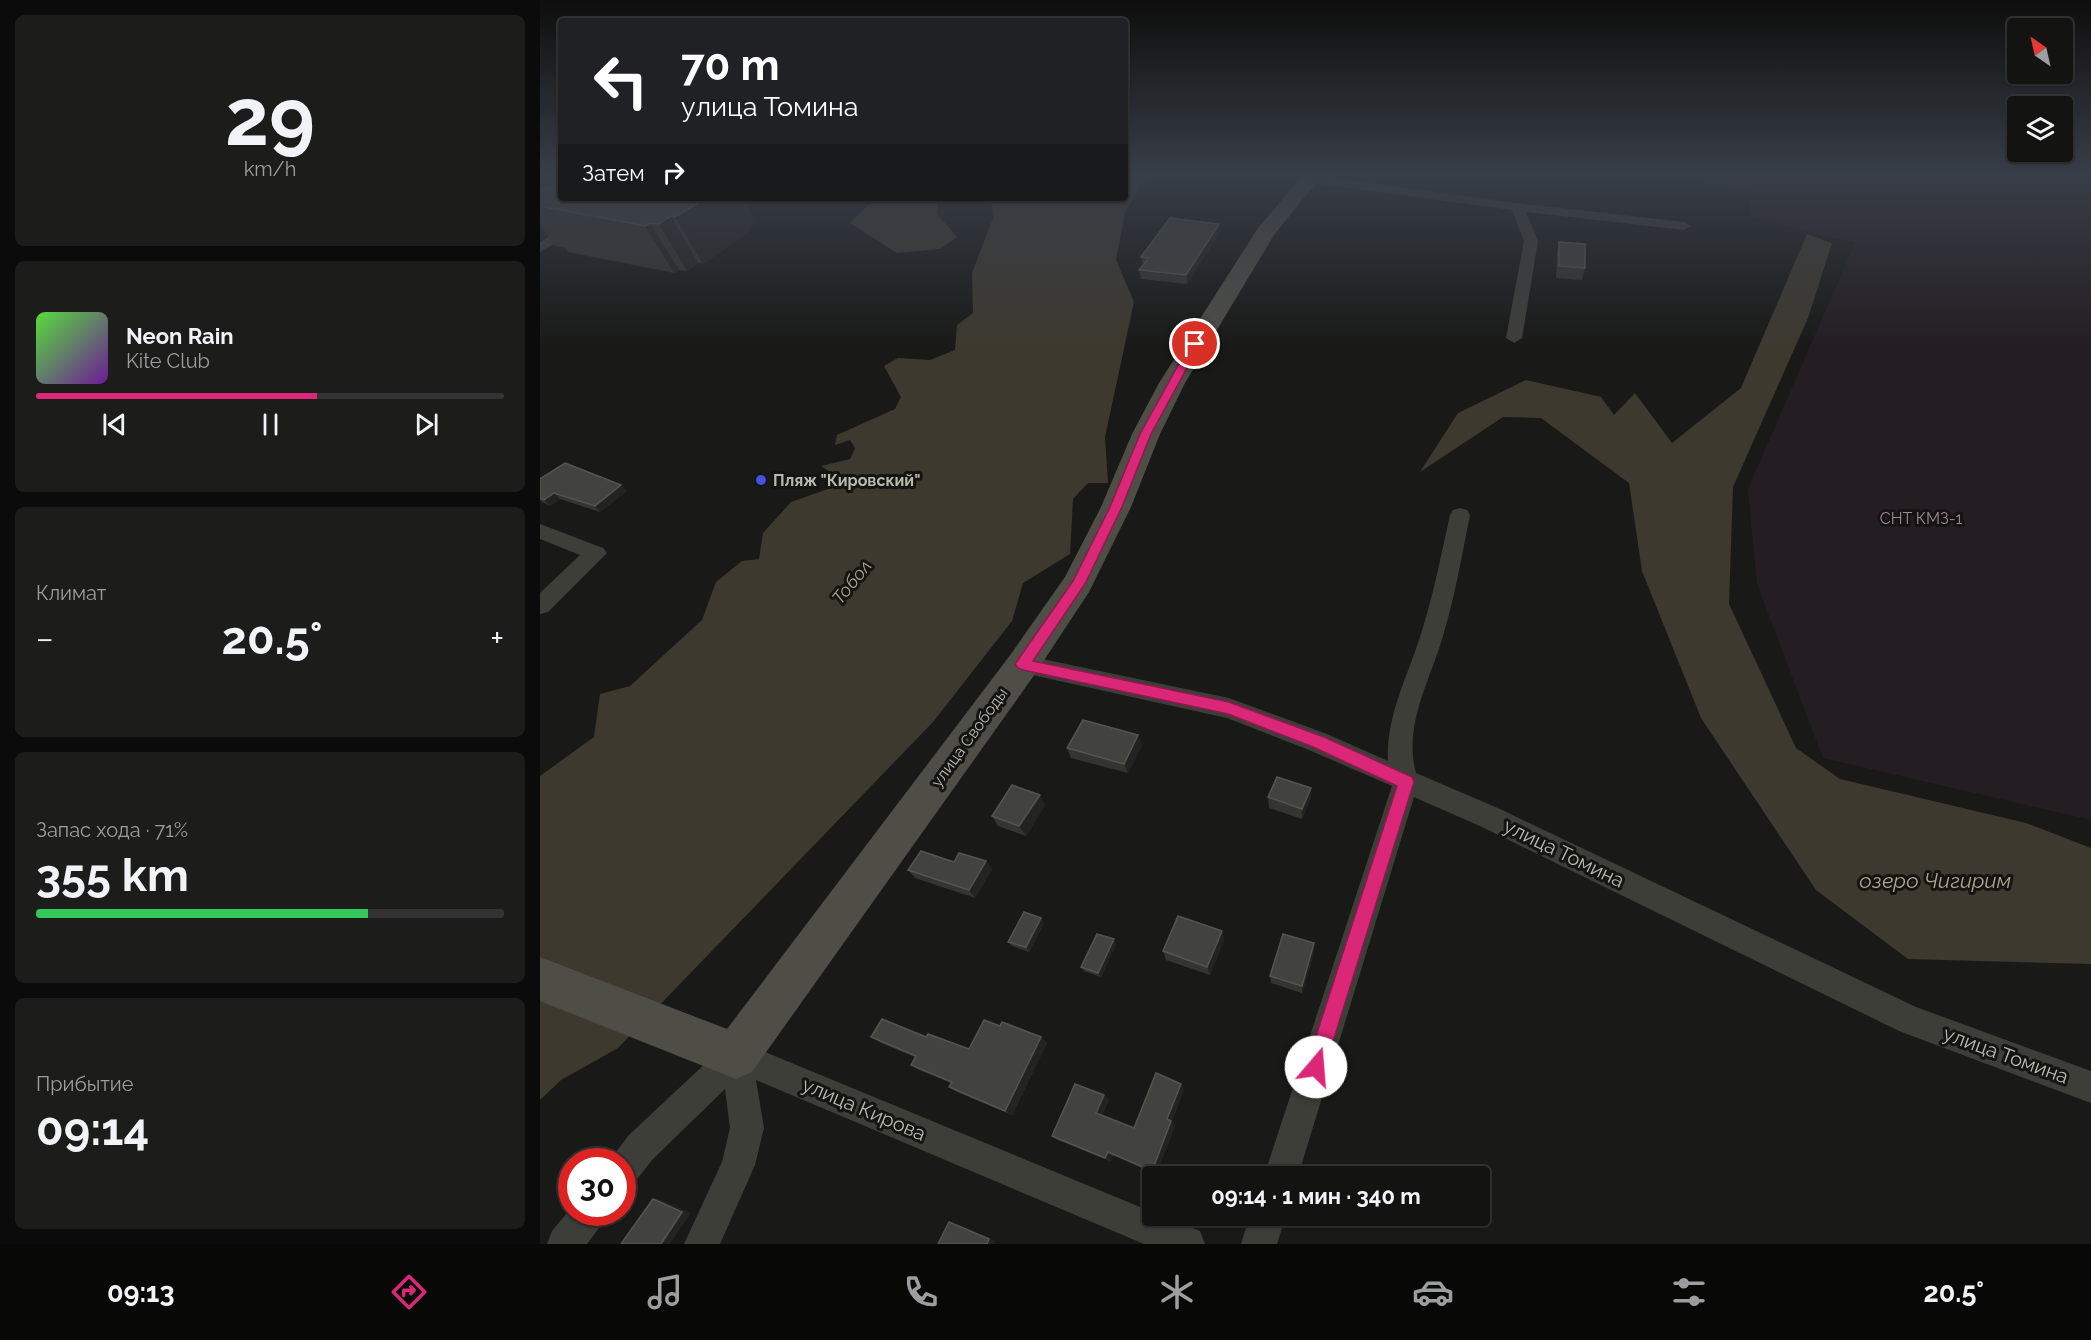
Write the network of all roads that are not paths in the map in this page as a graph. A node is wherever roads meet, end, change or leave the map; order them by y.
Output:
1 (569, 231) edge
2 (1266, 231) edge
3 (1527, 231) edge
4 (540, 248) edge
5 (1514, 339) dead end
6 (1460, 515) dead end
7 (540, 531) edge
8 (540, 606) edge
9 (1023, 664) junction
10 (1406, 782) junction
11 (540, 979) edge
12 (719, 1048) junction
13 (2091, 1087) edge
14 (636, 1153) edge
15 (1284, 1166) edge
16 (579, 1226) edge
17 (1265, 1226) edge
18 (565, 1244) edge
19 (702, 1244) edge
20 (1187, 1244) edge
21 (1259, 1244) edge

1 - 4 street
2 - 9 street, улица Свободы
3 - 5 street
6 - 10 street
7 - 8 street
9 - 10 street, улица Томина
9 - 12 street, улица Свободы
10 - 13 street, улица Томина
10 - 15 street
11 - 12 street, улица Кирова
12 - 14 street
12 - 19 street
12 - 20 street, улица Кирова
16 - 18 street
17 - 21 street

